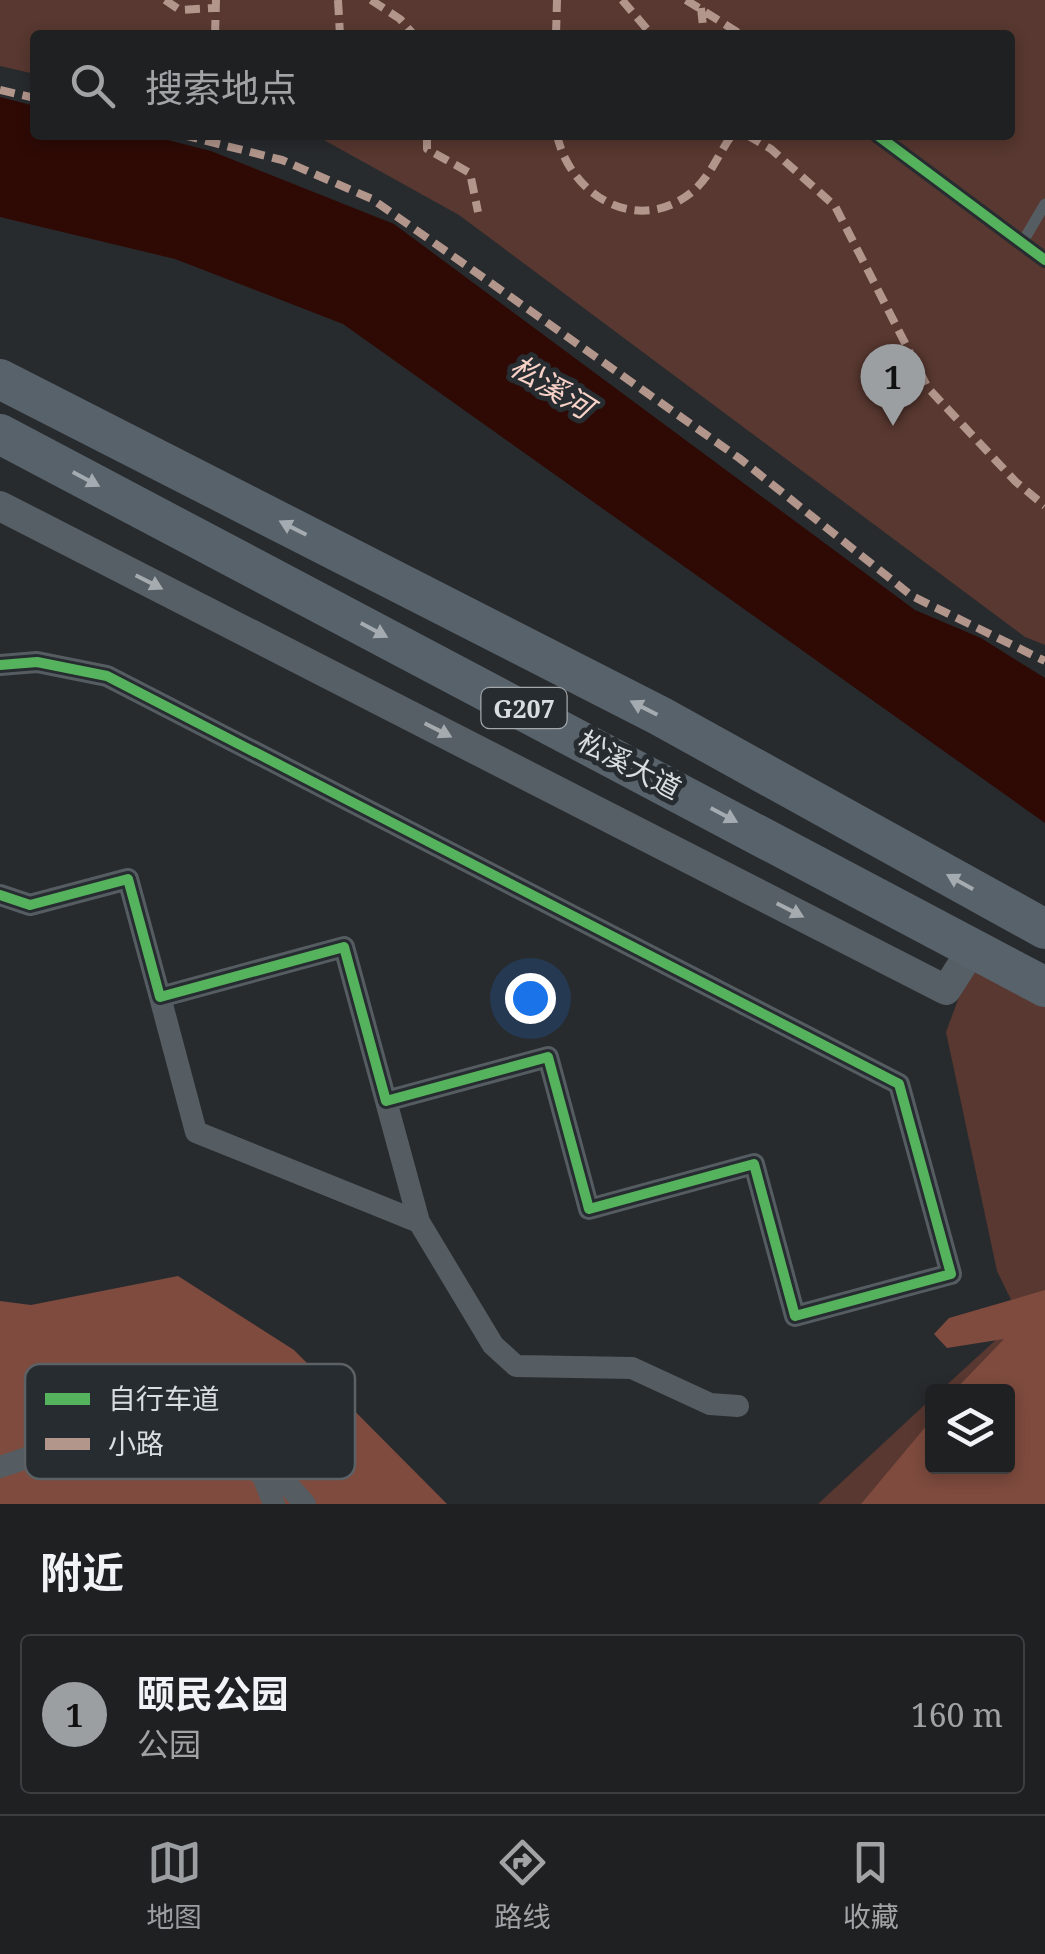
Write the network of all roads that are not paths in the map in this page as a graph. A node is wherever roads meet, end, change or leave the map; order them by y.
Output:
1 (1045, 204) edge
2 (1022, 243) dead end
3 (0, 379) edge
4 (0, 434) edge
5 (0, 506) edge
6 (0, 665) edge
7 (1, 891) edge
8 (1045, 929) edge
9 (973, 948) junction
10 (1045, 987) edge
11 (160, 996) junction
12 (386, 1101) junction
13 (419, 1222) junction
14 (738, 1406) dead end
15 (25, 1460) edge
16 (0, 1467) edge
17 (264, 1479) edge
18 (283, 1479) edge
19 (274, 1504) edge
20 (306, 1504) edge

1 - 2 lane
8 -> 3 highway, 松溪大道 / G207
4 -> 9 highway, 松溪大道 / G207
5 -> 9 main road
6 - 12 street
7 - 11 street
9 - 10 highway, 松溪大道 / G207
11 - 12 street
11 - 13 street
12 - 13 street
13 - 14 street
15 - 16 street
17 - 19 street
18 - 20 street

